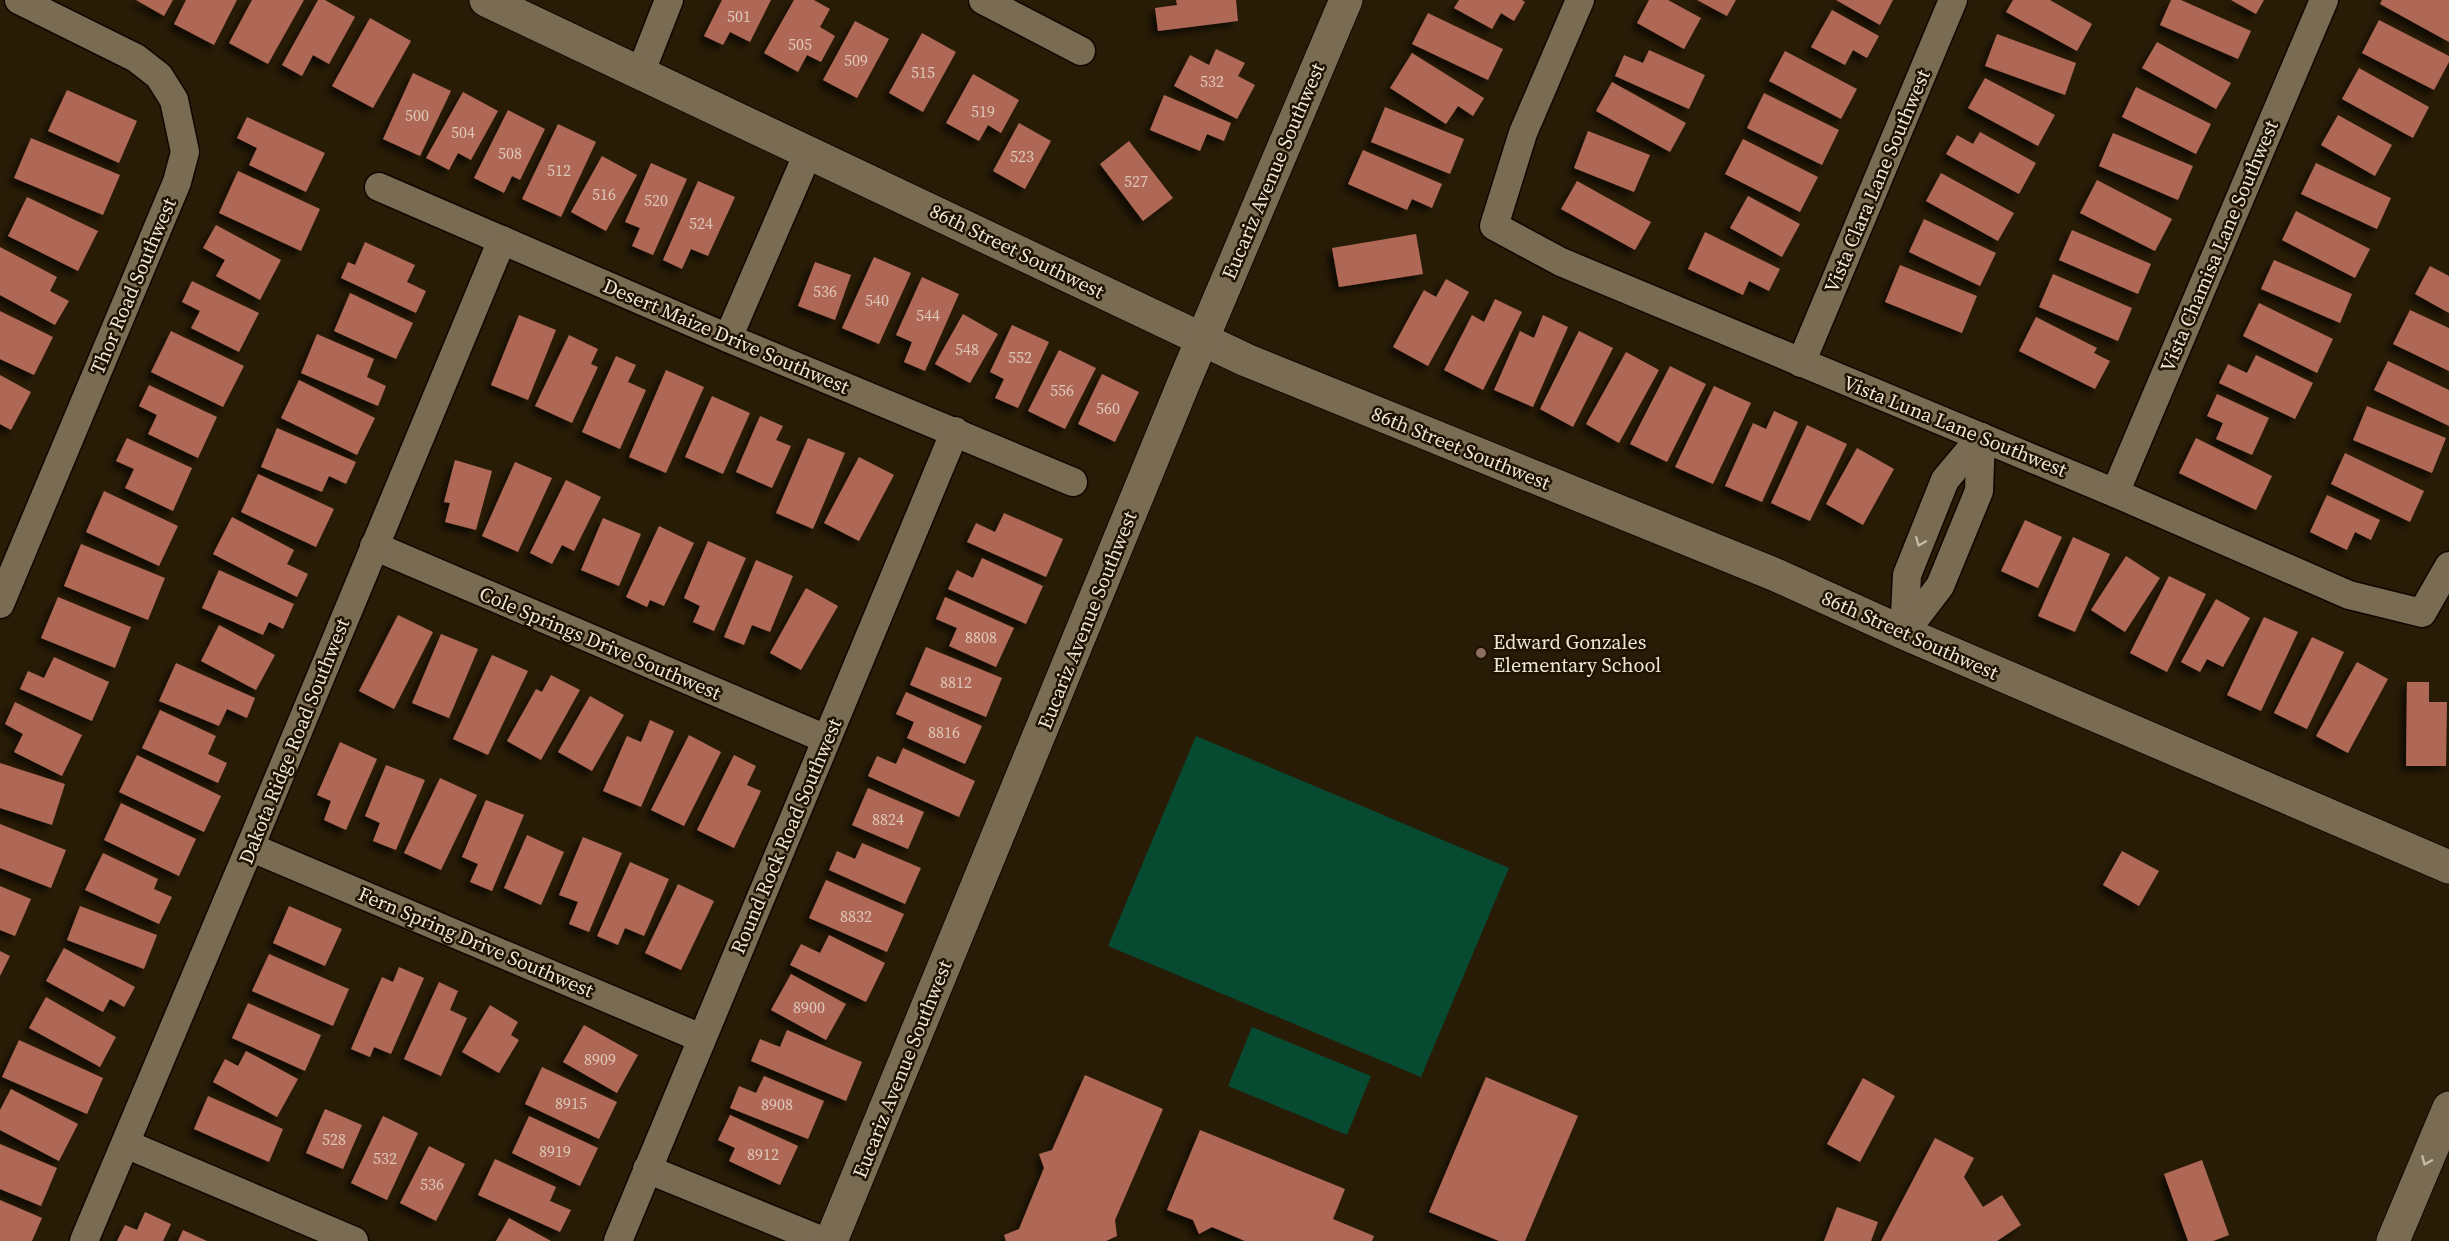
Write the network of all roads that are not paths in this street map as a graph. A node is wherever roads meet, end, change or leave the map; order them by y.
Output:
1 (19, 0) edge
2 (486, 0) edge
3 (669, 0) edge
4 (983, 0) edge
5 (1346, 0) edge
6 (1580, 0) edge
7 (1953, 0) edge
8 (2324, 0) edge
9 (60, 8) edge
10 (1081, 51) dead end
11 (640, 74) junction
12 (808, 153) junction
13 (379, 187) dead end
14 (502, 240) junction
15 (728, 338) junction
16 (1202, 340) junction
17 (1801, 363) junction
18 (955, 431) junction
19 (1981, 437) junction
20 (1073, 482) dead end
21 (2115, 493) junction
22 (374, 546) junction
23 (2449, 566) edge
24 (0, 604) edge
25 (1904, 633) junction
26 (826, 739) junction
27 (250, 847) junction
28 (2449, 867) edge
29 (701, 1038) junction
30 (2449, 1108) edge
31 (126, 1144) junction
32 (647, 1169) junction
33 (84, 1241) edge
34 (354, 1241) edge
35 (618, 1241) edge
36 (823, 1241) edge
37 (831, 1241) edge
38 (2393, 1241) edge

1 - 9 street, Thor Road Southwest
2 - 11 street, 86th Street Southwest
3 - 11 street
4 - 10 street
5 - 16 street, Eucariz Avenue Southwest
6 - 17 street, Vista Luna Lane Southwest
7 - 17 street, Vista Clara Lane Southwest
8 - 21 street, Vista Chamisa Lane Southwest
9 - 24 street, Thor Road Southwest
11 - 12 street, 86th Street Southwest
12 - 15 street
12 - 16 street, 86th Street Southwest
13 - 14 street, Desert Maize Drive Southwest
14 - 15 street, Desert Maize Drive Southwest
14 - 22 street, Dakota Ridge Road Southwest
15 - 18 street, Desert Maize Drive Southwest
16 - 25 street, 86th Street Southwest
16 - 37 street, Eucariz Avenue Southwest
17 - 19 street, Vista Luna Lane Southwest
18 - 20 street, Desert Maize Drive Southwest
18 - 26 street, Round Rock Road Southwest
19 - 21 street, Vista Luna Lane Southwest
19 - 25 street
21 - 23 street, Vista Luna Lane Southwest
22 - 26 street, Cole Springs Drive Southwest
22 - 27 street, Dakota Ridge Road Southwest
25 - 28 street, 86th Street Southwest
26 - 29 street, Round Rock Road Southwest
27 - 29 street, Fern Spring Drive Southwest
27 - 31 street, Dakota Ridge Road Southwest
29 - 32 street, Round Rock Road Southwest
30 -> 38 street
31 - 33 street, Dakota Ridge Road Southwest
31 - 34 street
32 - 35 street, Round Rock Road Southwest
32 - 36 street

